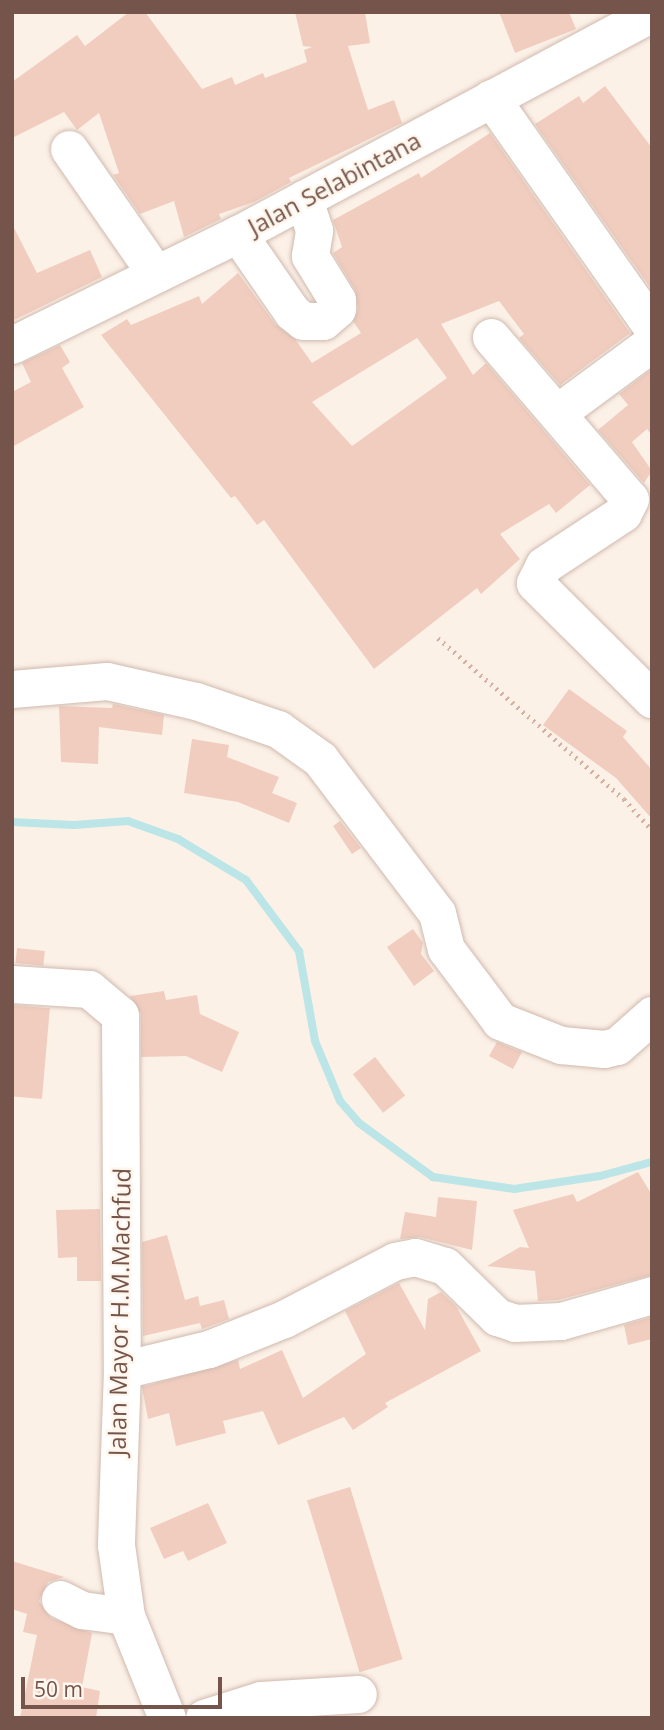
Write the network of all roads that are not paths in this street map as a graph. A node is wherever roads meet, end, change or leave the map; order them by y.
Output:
1 (650, 16) edge
2 (491, 98) junction
3 (69, 149) dead end
4 (304, 199) junction
5 (238, 234) junction
6 (156, 274) junction
7 (652, 327) edge
8 (491, 337) dead end
9 (652, 343) edge
10 (12, 345) edge
11 (557, 413) junction
12 (12, 689) edge
13 (652, 699) edge
14 (12, 984) edge
15 (652, 1015) edge
16 (652, 1295) edge
17 (122, 1370) junction
18 (60, 1599) dead end
19 (126, 1616) junction
20 (358, 1694) dead end
21 (167, 1718) edge
22 (204, 1718) edge

1 - 2 street, Jalan Selabintana
2 - 4 street, Jalan Selabintana
2 - 7 street
3 - 6 street
4 - 5 street, Jalan Selabintana
4 - 5 street
5 - 6 street, Jalan Selabintana
6 - 10 street, Jalan Selabintana
8 - 11 street
9 - 11 street
11 - 13 street
12 - 15 street
14 - 17 street, Jalan Mayor H.M.Machfud
16 - 17 street
17 - 19 street, Jalan Mayor H.M.Machfud
18 - 19 street
19 - 21 street, Jalan Mayor H.M.Machfud
20 - 22 street

